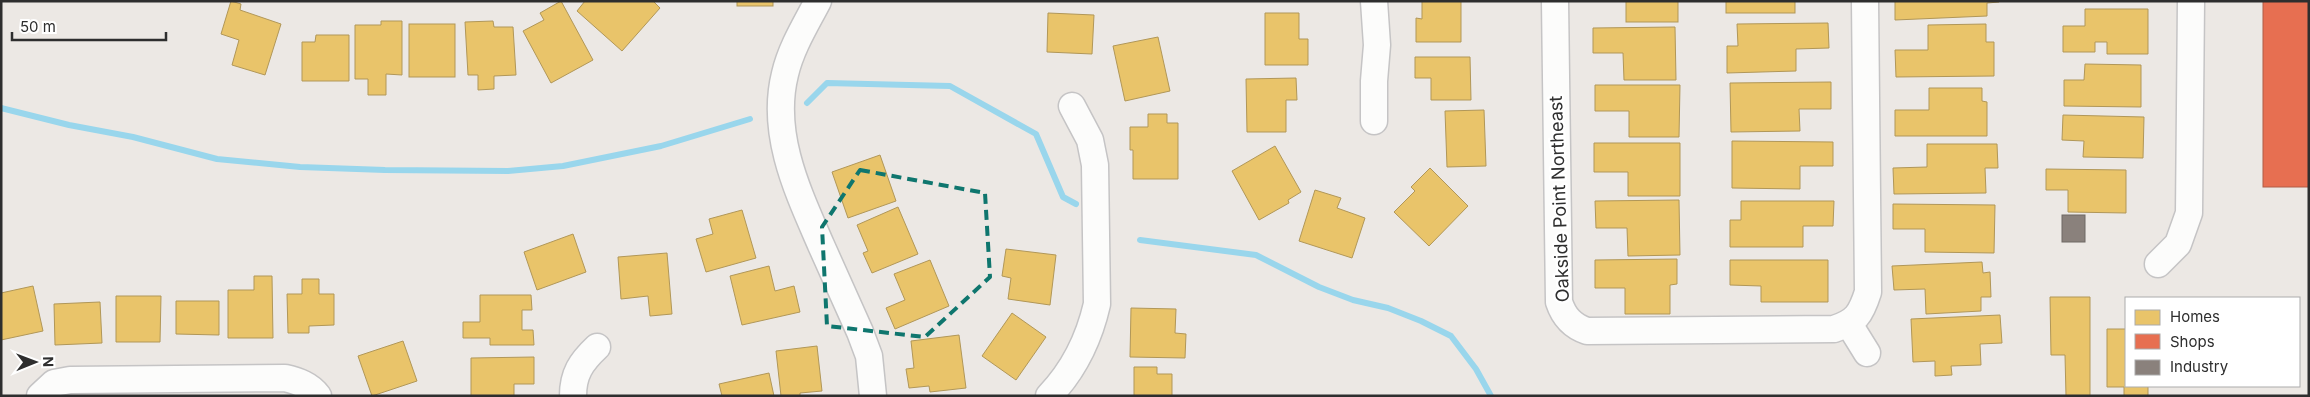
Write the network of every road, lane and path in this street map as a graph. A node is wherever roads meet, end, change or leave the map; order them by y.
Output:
1 (818, 1) edge
2 (1374, 1) edge
3 (1554, 1) edge
4 (1865, 1) edge
5 (2191, 1) edge
6 (1072, 106) dead end
7 (1374, 121) dead end
8 (2158, 264) dead end
9 (1849, 324) junction
10 (597, 347) dead end
11 (1867, 353) dead end
12 (1060, 392) edge
13 (40, 396) edge
14 (318, 396) edge
15 (573, 396) edge
16 (873, 396) edge

1 - 16 street
2 - 7 street
3 - 9 street, Oakside Point Northeast
4 - 9 street
5 - 8 street
6 - 12 street
9 - 11 street
10 - 15 street
13 - 14 street

